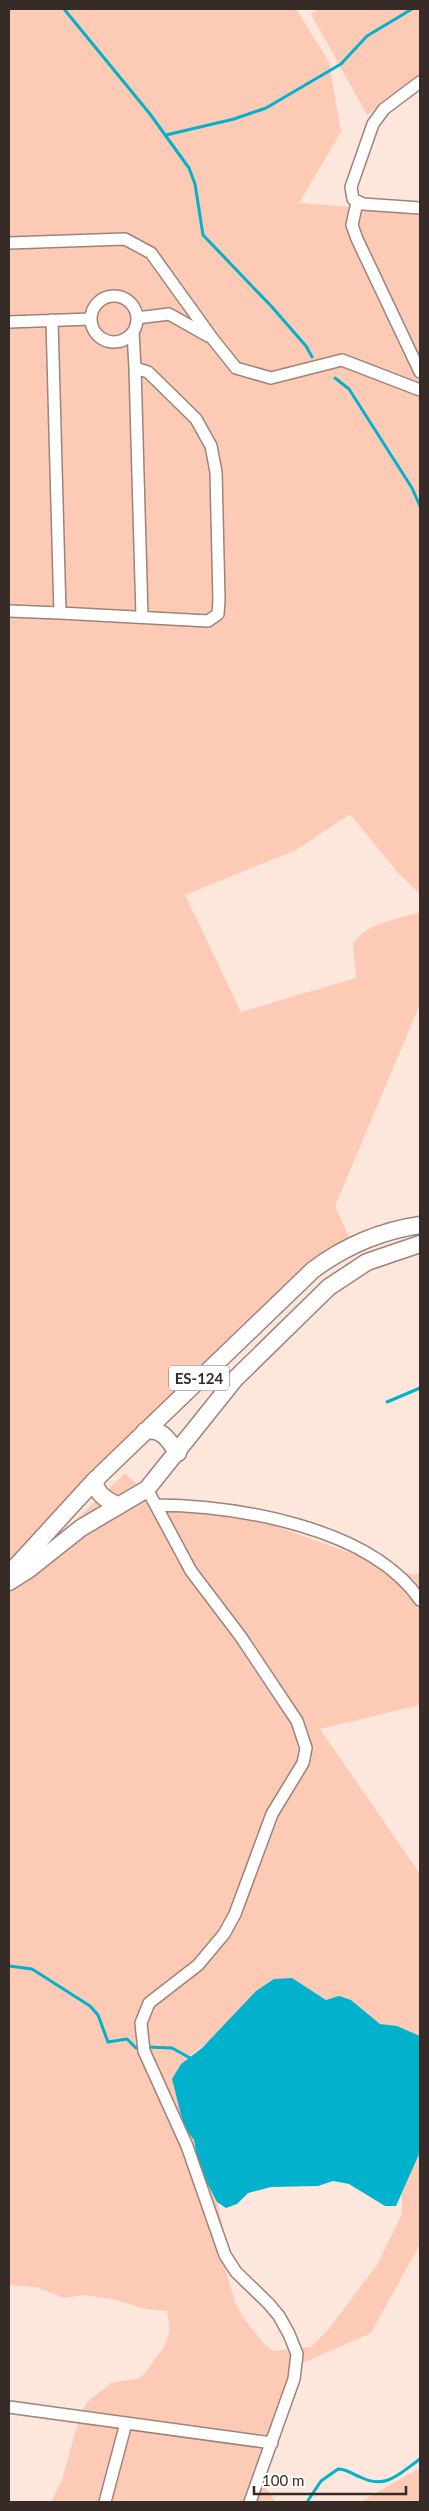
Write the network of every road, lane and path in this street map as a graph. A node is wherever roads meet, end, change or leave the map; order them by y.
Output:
1 (420, 82) edge
2 (356, 202) junction
3 (420, 208) edge
4 (9, 243) edge
5 (137, 318) junction
6 (91, 319) junction
7 (52, 320) junction
8 (9, 322) edge
9 (133, 332) junction
10 (212, 338) junction
11 (135, 368) junction
12 (420, 372) edge
13 (420, 390) edge
14 (9, 611) edge
15 (60, 613) junction
16 (142, 617) junction
17 (420, 1225) edge
18 (420, 1244) edge
19 (145, 1431) junction
20 (178, 1453) junction
21 (95, 1480) junction
22 (147, 1489) junction
23 (156, 1505) junction
24 (119, 1506) junction
25 (9, 1574) edge
26 (9, 1582) edge
27 (420, 1600) edge
28 (9, 2407) edge
29 (126, 2423) junction
30 (272, 2443) junction
31 (105, 2502) edge
32 (250, 2502) edge

1 - 2 street
2 - 3 street
2 - 12 street
4 - 10 street
5 - 6 street
5 - 9 street
5 - 10 street
6 - 7 street
6 - 9 street
7 - 8 street
7 - 15 street
9 - 11 street
10 - 13 street
11 - 16 street
11 - 16 street
14 - 15 street
15 - 16 street
17 - 19 main road, ES-124
18 - 20 main road, ES-124
19 - 20 main road
19 - 21 main road, ES-124
20 - 22 main road, ES-124
21 - 24 main road
21 - 25 main road, ES-124
22 - 23 street
22 - 24 main road, ES-124
23 - 27 street
23 - 30 street
24 - 26 main road, ES-124
28 - 29 street
29 - 30 street
29 - 31 street
30 - 32 street

